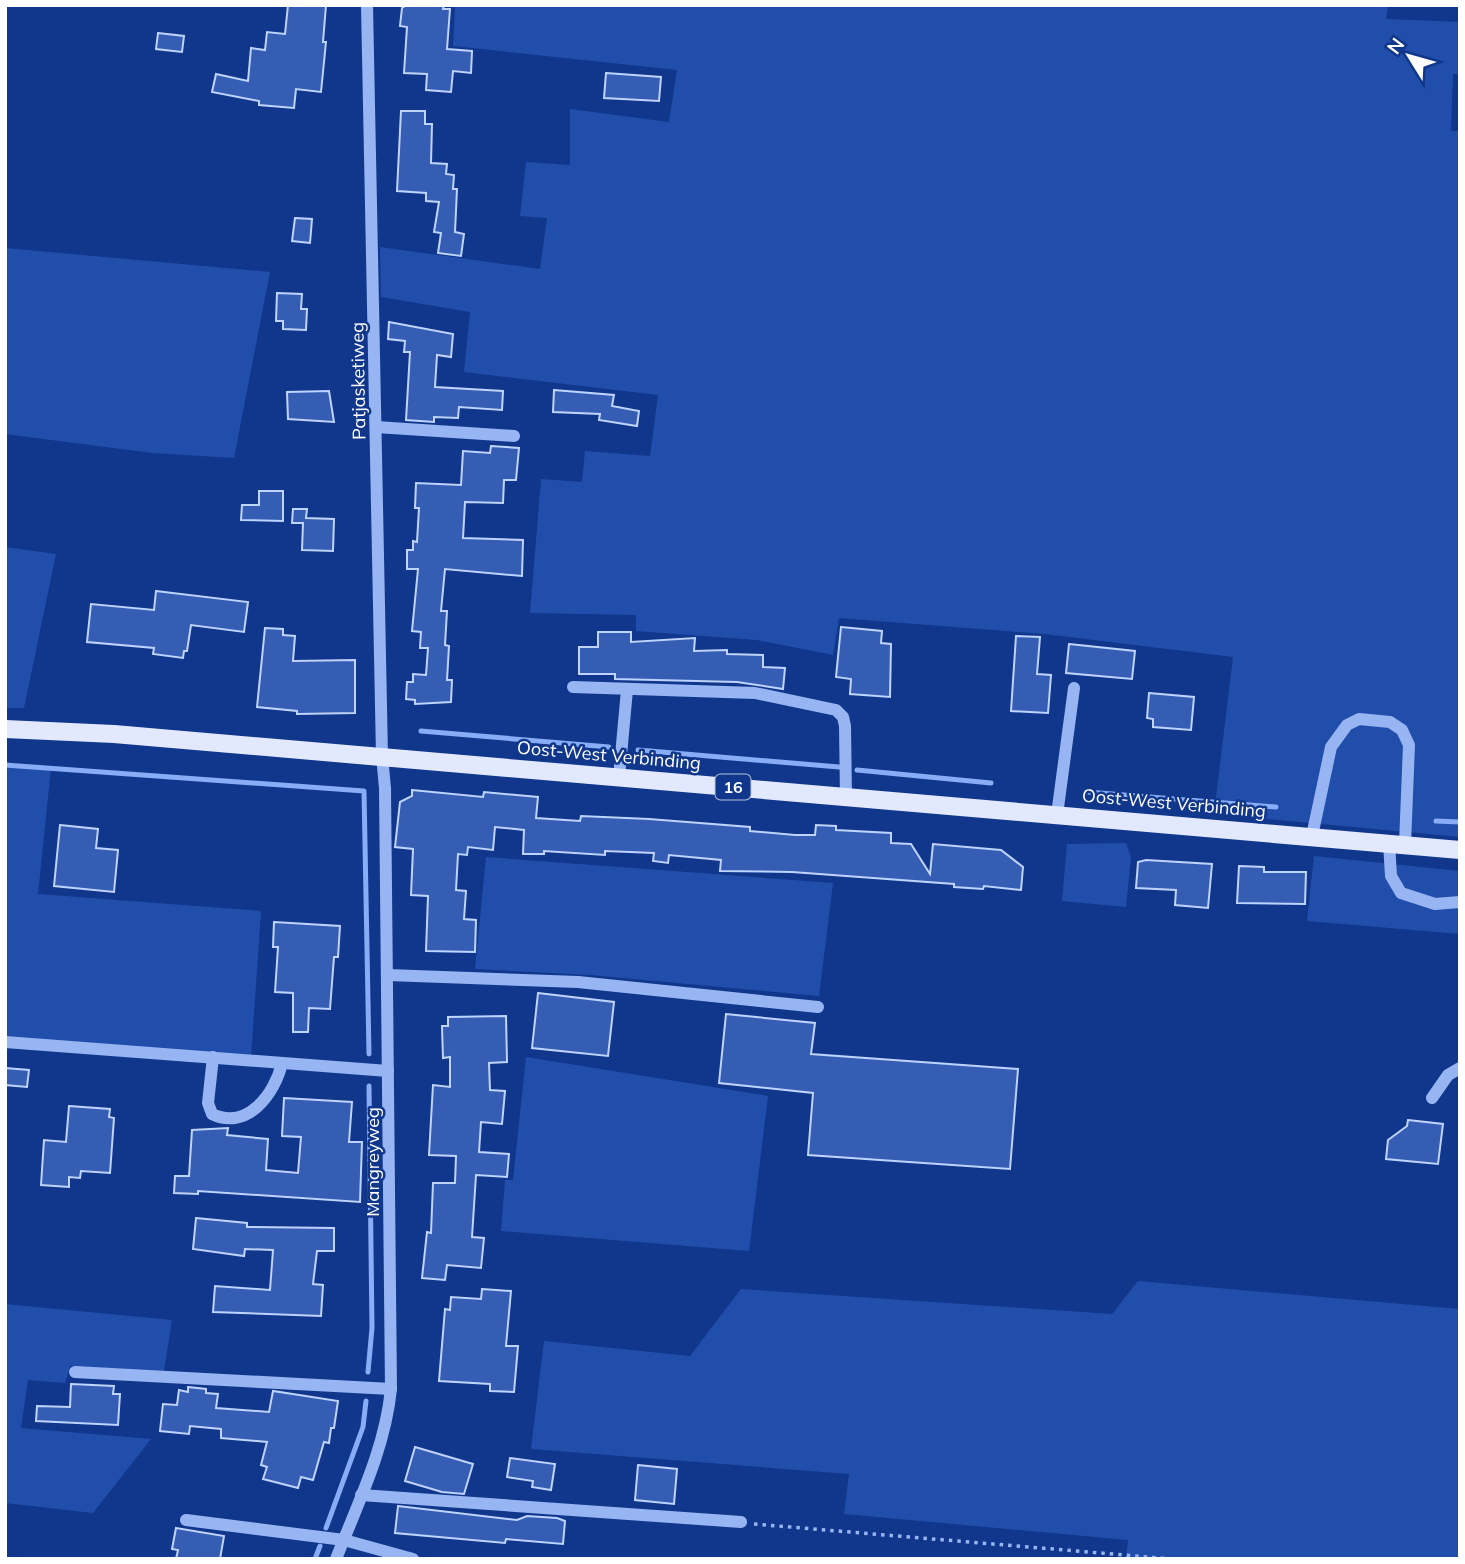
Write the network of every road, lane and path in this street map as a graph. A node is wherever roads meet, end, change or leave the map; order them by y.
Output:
1 (367, 5) edge
2 (376, 427) junction
3 (513, 436) dead end
4 (573, 687) dead end
5 (1074, 688) dead end
6 (627, 690) junction
7 (5, 729) edge
8 (382, 756) junction
9 (619, 777) junction
10 (846, 797) junction
11 (1057, 815) junction
12 (1312, 836) junction
13 (1397, 844) junction
14 (1460, 850) edge
15 (1460, 902) edge
16 (388, 975) junction
17 (818, 1007) dead end
18 (5, 1042) edge
19 (213, 1057) junction
20 (282, 1063) junction
21 (1460, 1068) edge
22 (388, 1071) junction
23 (1432, 1098) dead end
24 (75, 1372) dead end
25 (391, 1389) junction
26 (361, 1495) junction
27 (186, 1520) dead end
28 (741, 1522) joint
29 (344, 1540) junction
30 (336, 1559) edge
31 (413, 1559) edge
32 (1172, 1559) edge

1 - 2 street, Patjasketiweg
2 - 3 street
2 - 8 street, Patjasketiweg
4 - 6 street
5 - 11 street
6 - 9 street
6 - 10 street
7 - 8 main road, Oost-West Verbinding / 16
8 - 9 main road, Oost-West Verbinding / 16
8 - 16 street, Mangreyweg
9 - 10 main road, Oost-West Verbinding / 16
10 - 11 main road, Oost-West Verbinding / 16
11 - 12 main road, Oost-West Verbinding / 16
12 - 13 main road, Oost-West Verbinding / 16
12 - 13 street
13 - 14 main road, Oost-West Verbinding / 16
13 - 15 street
16 - 17 street
16 - 22 street, Mangreyweg
18 - 19 street
19 - 20 street
19 - 20 street
20 - 22 street
21 - 23 street
22 - 25 street, Mangreyweg
24 - 25 street
25 - 26 street, Mangreyweg
26 - 28 street
26 - 29 street, Mangreyweg
27 - 29 street
28 - 32 path
29 - 30 street, Mangreyweg
29 - 31 street

